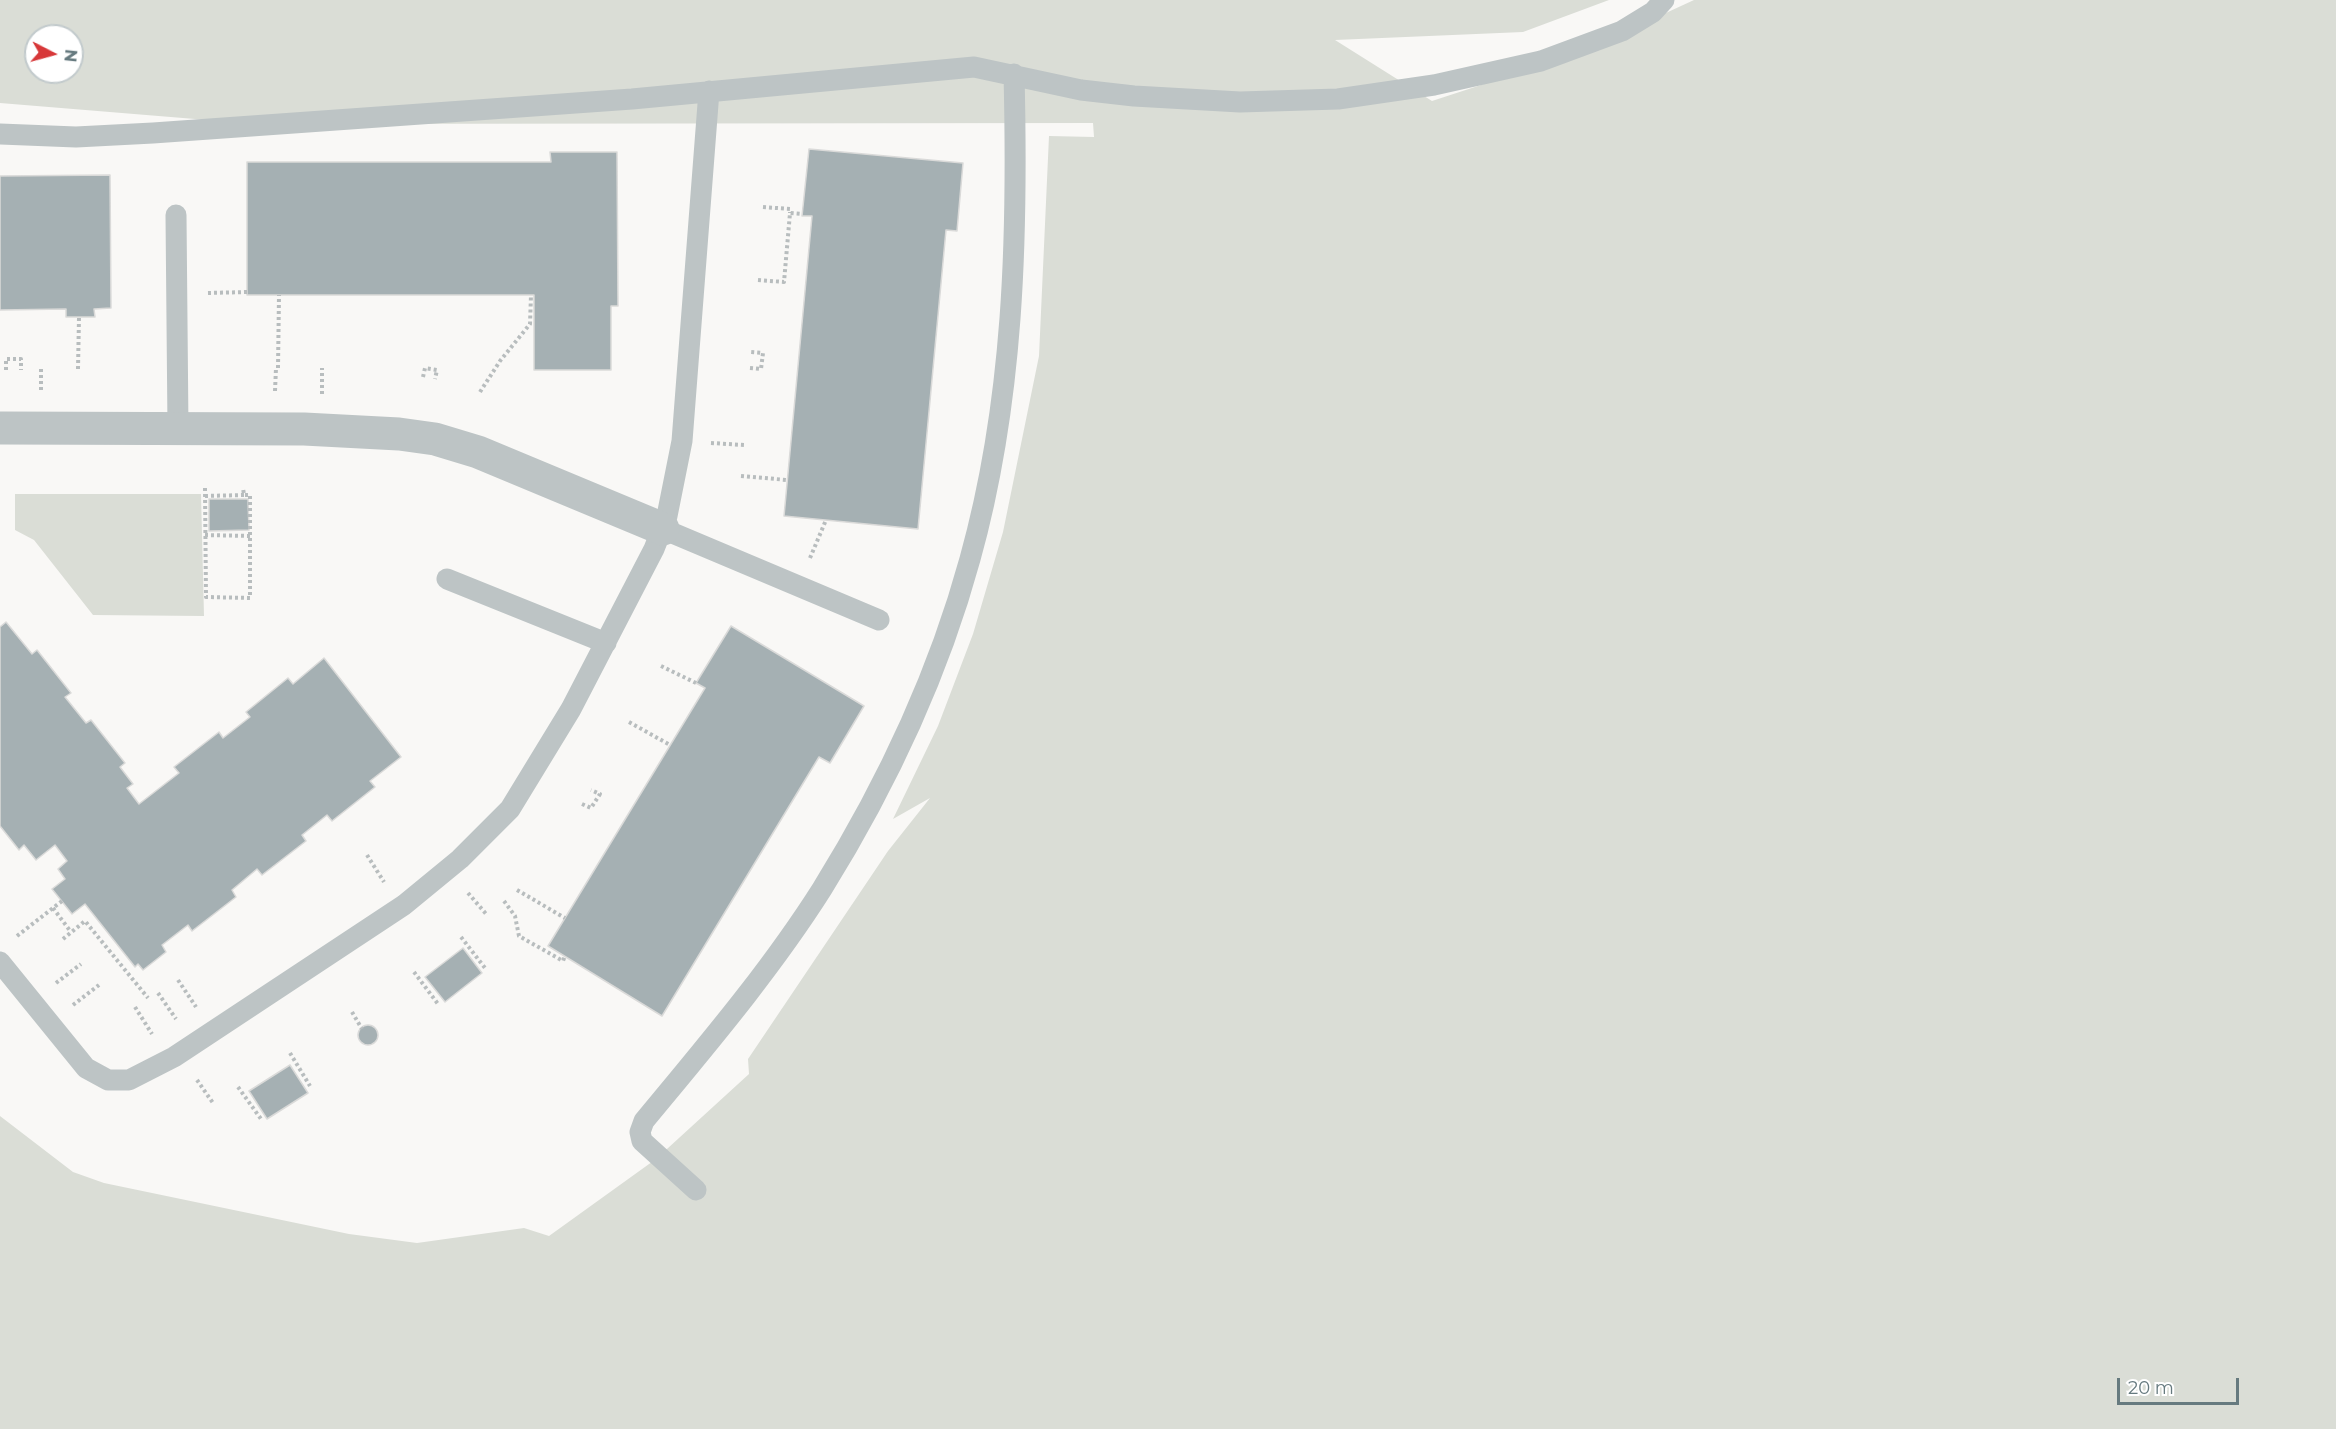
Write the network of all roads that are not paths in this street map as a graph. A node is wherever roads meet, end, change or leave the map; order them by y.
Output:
1 (1664, 0) edge
2 (1014, 74) junction
3 (709, 91) junction
4 (0, 134) edge
5 (176, 215) dead end
6 (0, 428) edge
7 (178, 429) junction
8 (663, 529) junction
9 (447, 579) dead end
10 (879, 620) dead end
11 (606, 643) junction
12 (0, 962) edge
13 (696, 1190) dead end

1 - 2 lane
2 - 3 lane
2 - 13 lane
3 - 4 lane
3 - 8 lane
5 - 7 lane
6 - 7 street
7 - 8 street
8 - 10 lane
8 - 11 lane
9 - 11 lane
11 - 12 lane

